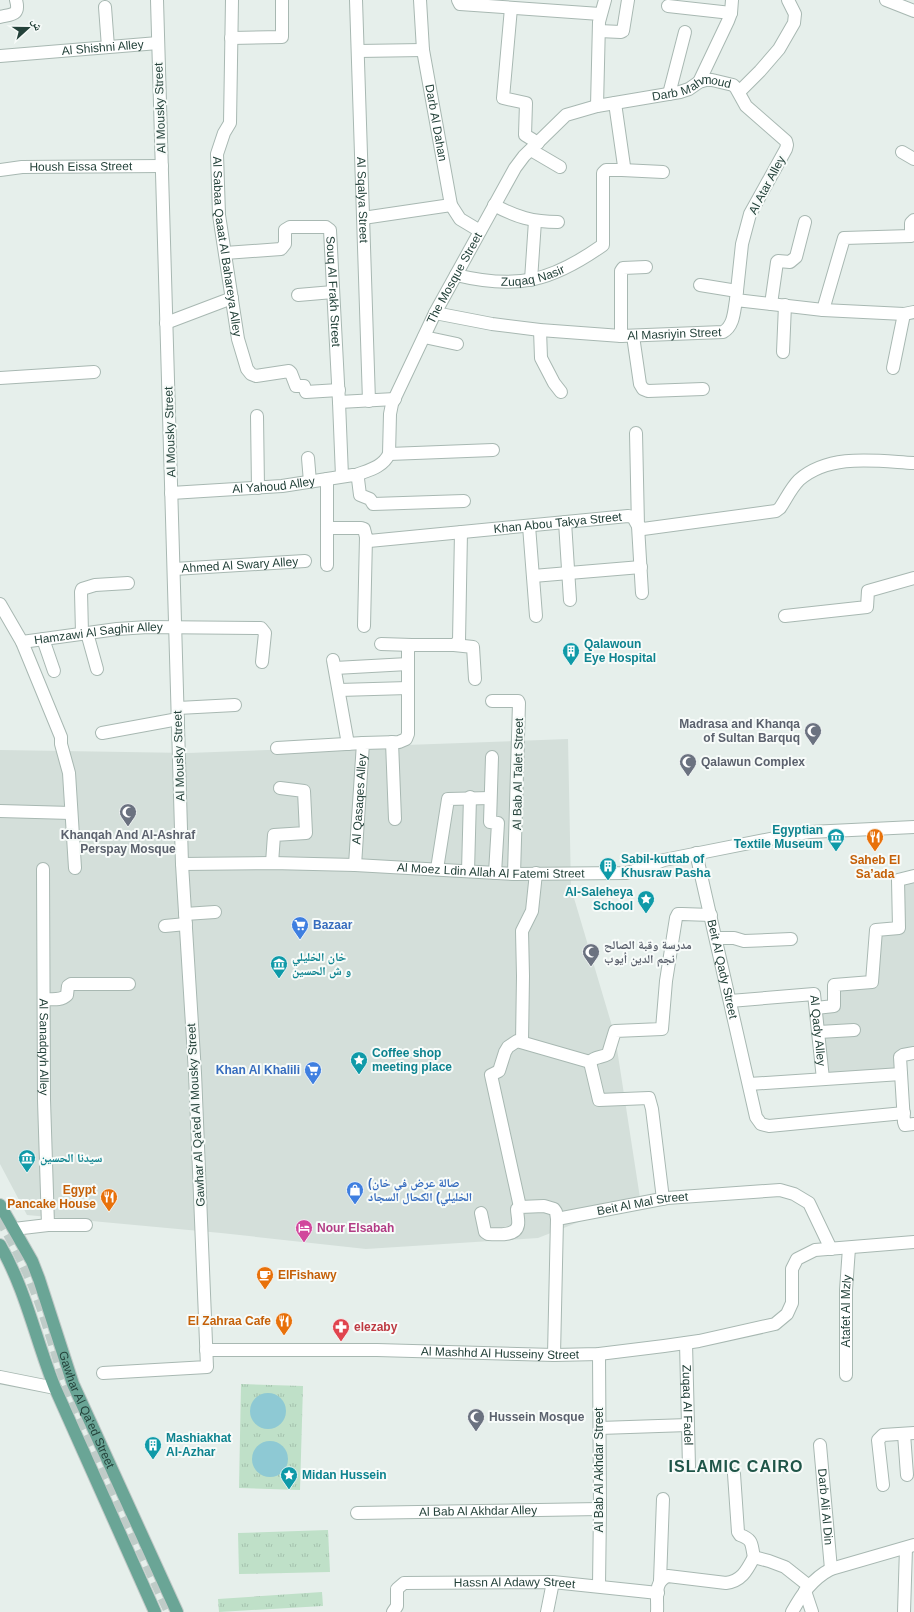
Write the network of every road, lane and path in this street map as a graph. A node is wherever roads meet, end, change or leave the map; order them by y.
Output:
1 (16, 0) edge
2 (157, 0) edge
3 (232, 0) edge
4 (282, 0) edge
5 (356, 0) edge
6 (420, 0) edge
7 (458, 0) edge
8 (605, 0) edge
9 (628, 0) edge
10 (732, 0) edge
11 (788, 0) edge
12 (886, 0) edge
13 (668, 6) dead end
14 (105, 7) dead end
15 (511, 8) junction
16 (914, 11) edge
17 (731, 13) junction
18 (600, 14) junction
19 (0, 17) edge
20 (599, 31) junction
21 (685, 32) dead end
22 (231, 38) junction
23 (158, 43) junction
24 (108, 47) junction
25 (423, 50) junction
26 (358, 51) junction
27 (0, 56) edge
28 (699, 82) junction
29 (739, 92) junction
30 (669, 94) junction
31 (615, 103) junction
32 (597, 106) junction
33 (786, 141) joint
34 (534, 146) junction
35 (902, 152) dead end
36 (914, 160) edge
37 (162, 166) junction
38 (560, 167) dead end
39 (0, 170) edge
40 (622, 170) junction
41 (663, 172) dead end
42 (451, 205) junction
43 (494, 205) junction
44 (363, 218) junction
45 (914, 220) edge
46 (535, 221) junction
47 (558, 222) dead end
48 (805, 222) dead end
49 (480, 231) junction
50 (225, 253) junction
51 (646, 267) dead end
52 (456, 274) junction
53 (531, 280) junction
54 (700, 285) dead end
55 (333, 292) junction
56 (298, 295) dead end
57 (736, 295) junction
58 (232, 298) junction
59 (771, 304) junction
60 (785, 305) junction
61 (824, 310) junction
62 (435, 313) junction
63 (909, 313) edge
64 (166, 323) junction
65 (540, 330) junction
66 (627, 336) junction
67 (424, 337) junction
68 (457, 344) dead end
69 (783, 352) dead end
70 (893, 368) dead end
71 (94, 372) dead end
72 (0, 378) edge
73 (703, 389) dead end
74 (561, 392) dead end
75 (339, 396) junction
76 (395, 399) junction
77 (369, 401) junction
78 (257, 416) dead end
79 (636, 433) dead end
80 (493, 450) dead end
81 (390, 454) junction
82 (308, 458) dead end
83 (914, 463) edge
84 (356, 475) junction
85 (342, 476) junction
86 (327, 479) junction
87 (310, 482) junction
88 (258, 488) junction
89 (171, 493) junction
90 (464, 502) dead end
91 (565, 522) junction
92 (529, 526) junction
93 (638, 526) junction
94 (327, 528) junction
95 (461, 532) junction
96 (366, 537) junction
97 (305, 561) dead end
98 (327, 565) dead end
99 (641, 567) junction
100 (174, 569) junction
101 (568, 573) junction
102 (533, 576) junction
103 (914, 578) edge
104 (128, 583) dead end
105 (642, 593) dead end
106 (570, 600) dead end
107 (0, 604) edge
108 (536, 616) dead end
109 (785, 616) dead end
110 (364, 626) dead end
111 (175, 627) junction
112 (84, 633) junction
113 (43, 639) junction
114 (22, 642) junction
115 (381, 644) dead end
116 (412, 645) junction
117 (454, 645) junction
118 (262, 662) dead end
119 (408, 664) junction
120 (97, 669) dead end
121 (54, 671) dead end
122 (475, 679) dead end
123 (408, 688) junction
124 (339, 690) junction
125 (492, 701) dead end
126 (235, 705) dead end
127 (178, 714) junction
128 (102, 733) dead end
129 (392, 742) junction
130 (363, 743) junction
131 (348, 744) junction
132 (277, 748) dead end
133 (492, 758) dead end
134 (280, 788) dead end
135 (470, 797) junction
136 (490, 798) junction
137 (0, 811) edge
138 (71, 813) junction
139 (395, 819) dead end
140 (490, 822) junction
141 (470, 824) junction
142 (914, 827) edge
143 (696, 853) junction
144 (272, 863) junction
145 (182, 864) junction
146 (355, 864) junction
147 (75, 868) dead end
148 (43, 869) dead end
149 (437, 869) junction
150 (468, 871) junction
151 (495, 873) junction
152 (514, 874) junction
153 (536, 874) junction
154 (914, 876) edge
155 (215, 912) dead end
156 (711, 914) junction
157 (186, 919) junction
158 (164, 926) dead end
159 (716, 938) junction
160 (791, 939) dead end
161 (129, 984) dead end
162 (44, 999) junction
163 (730, 1001) junction
164 (816, 1008) junction
165 (854, 1030) dead end
166 (819, 1032) junction
167 (522, 1042) junction
168 (914, 1053) edge
169 (590, 1062) junction
170 (901, 1074) junction
171 (823, 1079) junction
172 (749, 1084) junction
173 (904, 1113) junction
174 (914, 1124) edge
175 (663, 1199) junction
176 (0, 1205) edge
177 (520, 1207) junction
178 (481, 1213) dead end
179 (557, 1219) junction
180 (48, 1224) junction
181 (86, 1225) dead end
182 (14, 1229) junction
183 (914, 1242) edge
184 (0, 1245) edge
185 (849, 1248) junction
186 (831, 1249) junction
187 (686, 1343) junction
188 (206, 1350) junction
189 (599, 1354) junction
190 (554, 1355) junction
191 (102, 1373) dead end
192 (846, 1375) dead end
193 (0, 1377) edge
194 (55, 1388) junction
195 (688, 1425) junction
196 (600, 1428) junction
197 (909, 1433) edge
198 (820, 1445) dead end
199 (689, 1467) dead end
200 (734, 1474) dead end
201 (908, 1475) dead end
202 (883, 1485) dead end
203 (663, 1499) dead end
204 (600, 1509) junction
205 (357, 1513) dead end
206 (910, 1547) edge
207 (754, 1557) junction
208 (831, 1568) junction
209 (660, 1581) junction
210 (553, 1582) junction
211 (598, 1586) junction
212 (807, 1589) junction
213 (658, 1593) junction
214 (155, 1612) edge
215 (177, 1612) edge
216 (393, 1612) edge
217 (546, 1612) edge
218 (657, 1612) edge
219 (792, 1612) edge
220 (812, 1612) edge
221 (904, 1612) edge

1 - 19 street
2 - 23 street, Al Mousky Street
3 - 22 street, Al Sabaa Qaaat Al Bahareya Alley
4 - 22 street
5 - 26 street, Al Sqalya Street
6 - 25 street, Darb Al Dahan
7 - 15 street
8 - 18 street
9 - 20 street
10 - 17 street
11 - 29 street
12 - 16 street
13 - 17 street
14 - 24 street
15 - 18 street
15 - 34 street
17 - 28 street
18 - 20 street
20 - 32 street
21 - 30 street
22 - 50 street, Al Sabaa Qaaat Al Bahareya Alley
23 - 24 street, Al Shishni Alley
23 - 37 street, Al Mousky Street
24 - 27 street, Al Shishni Alley
25 - 26 street
25 - 42 street, Darb Al Dahan
26 - 44 street, Al Sqalya Street
28 - 29 street, Darb Mahmoud
28 - 30 street, Darb Mahmoud
29 - 33 street, Darb Mahmoud
30 - 31 street, Darb Mahmoud
31 - 32 street, Darb Mahmoud
31 - 40 street
32 - 34 street, The Mosque Street
33 - 57 street, Al Atar Alley
34 - 38 street
34 - 43 street, The Mosque Street
35 - 36 street
37 - 39 street, Housh Eissa Street
37 - 64 street, Al Mousky Street
40 - 41 street
40 - 53 street, Zuqaq Nasir
42 - 44 street
42 - 49 street, Darb Al Dahan
43 - 46 street
43 - 49 street, The Mosque Street
44 - 77 street, Al Sqalya Street
45 - 61 street
46 - 47 street
46 - 53 street
48 - 59 street
49 - 52 street, The Mosque Street
50 - 55 street, Souq Al Frakh Street
50 - 58 street, Al Sabaa Qaaat Al Bahareya Alley
51 - 66 street
52 - 53 street, Zuqaq Nasir
52 - 62 street, The Mosque Street
54 - 57 street
55 - 56 street
55 - 75 street, Souq Al Frakh Street
57 - 59 street
57 - 66 street, Al Masriyin Street
58 - 64 street
58 - 75 street, Al Sabaa Qaaat Al Bahareya Alley
59 - 60 street
60 - 61 street
60 - 69 street
61 - 63 street
62 - 65 street, Al Masriyin Street
62 - 67 street, The Mosque Street
63 - 70 street
64 - 89 street, Al Mousky Street
65 - 66 street, Al Masriyin Street
65 - 74 street
66 - 73 street
67 - 68 street
67 - 76 street, The Mosque Street
71 - 72 street
75 - 77 street
75 - 85 street, Souq Al Frakh Street
76 - 77 street
76 - 81 street, The Mosque Street
78 - 88 street
79 - 93 street
80 - 81 street
81 - 84 street
82 - 87 street
83 - 93 street, Khan Abou Takya Street
84 - 85 street, Al Yahoud Alley
84 - 90 street
85 - 86 street, Al Yahoud Alley
86 - 87 street, Al Yahoud Alley
86 - 94 street
87 - 88 street, Al Yahoud Alley
88 - 89 street, Al Yahoud Alley
89 - 100 street, Al Mousky Street
91 - 92 street, Khan Abou Takya Street
91 - 93 street, Khan Abou Takya Street
91 - 101 street
92 - 95 street, Khan Abou Takya Street
92 - 102 street
93 - 99 street
94 - 96 street, Khan Abou Takya Street
94 - 98 street
95 - 96 street, Khan Abou Takya Street
95 - 117 street
96 - 110 street
97 - 100 street, Ahmed Al Swary Alley
99 - 101 street
99 - 105 street
100 - 111 street, Al Mousky Street
101 - 102 street
101 - 106 street
102 - 108 street
103 - 109 street
104 - 112 street
107 - 114 street
111 - 112 street, Hamzawi Al Saghir Alley
111 - 118 street, Hamzawi Al Saghir Alley
111 - 127 street, Al Mousky Street
112 - 113 street, Hamzawi Al Saghir Alley
112 - 120 street
113 - 114 street, Hamzawi Al Saghir Alley
113 - 121 street
114 - 138 street
115 - 116 street
116 - 117 street
116 - 119 street, Al Qasaqes Alley
117 - 122 street
119 - 123 street, Al Qasaqes Alley
119 - 124 street
123 - 124 street
123 - 129 street, Al Qasaqes Alley
124 - 131 street
125 - 152 street, Al Bab Al Talet Street
126 - 127 street
127 - 128 street
127 - 145 street, Al Mousky Street
129 - 130 street, Al Qasaqes Alley
129 - 139 street
130 - 131 street
130 - 146 street, Al Qasaqes Alley
131 - 132 street
133 - 136 street
134 - 144 street
135 - 136 street
135 - 141 street
135 - 149 street
136 - 140 street
137 - 138 street
138 - 147 street
140 - 141 street
140 - 151 street
141 - 150 street
142 - 143 street, Al Moez Ldin Allah Al Fatemi Street
143 - 153 street, Al Moez Ldin Allah Al Fatemi Street
143 - 156 street, Beit Al Qady Street
144 - 145 street, Al Moez Ldin Allah Al Fatemi Street
144 - 146 street, Al Moez Ldin Allah Al Fatemi Street
145 - 157 street, Gawhar Al Qa'ed Al Mousky Street
146 - 149 street, Al Moez Ldin Allah Al Fatemi Street
148 - 162 street, Al Sanadqyh Alley
149 - 150 street, Al Moez Ldin Allah Al Fatemi Street
150 - 151 street, Al Moez Ldin Allah Al Fatemi Street
151 - 152 street, Al Moez Ldin Allah Al Fatemi Street
152 - 153 street, Al Moez Ldin Allah Al Fatemi Street
153 - 167 street
154 - 164 street
155 - 157 street
156 - 159 street, Beit Al Qady Street
156 - 169 street
157 - 158 street
157 - 188 street, Gawhar Al Qa'ed Al Mousky Street
159 - 160 street
159 - 163 street, Beit Al Qady Street
161 - 162 street
162 - 180 street, Al Sanadqyh Alley
163 - 164 street, Al Qady Alley
163 - 172 street, Beit Al Qady Street
164 - 166 street, Al Qady Alley
165 - 166 street
166 - 171 street, Al Qady Alley
167 - 169 street
167 - 177 street
168 - 170 street
169 - 175 street
170 - 171 street
170 - 173 street
171 - 172 street
172 - 173 street, Beit Al Qady Street
173 - 174 street
175 - 179 street, Beit Al Mal Street
175 - 186 street, Beit Al Mal Street
176 - 182 main road, Gawhar Al Qa'ed Street
177 - 178 street
177 - 179 street
179 - 190 street
180 - 181 street
180 - 182 street
182 - 215 main road, Gawhar Al Qa'ed Street
183 - 185 street
184 - 194 main road, Gawhar Al Qa'ed Street
185 - 186 street
185 - 192 street, Atafet Al Mzly
186 - 187 street, Al Mashhd Al Husseiny Street
187 - 189 street, Al Mashhd Al Husseiny Street
187 - 195 street, Zuqaq Al Fadel
188 - 190 street, Al Mashhd Al Husseiny Street
188 - 191 street, Gawhar Al Qa'ed Al Mousky Street
189 - 190 street, Al Mashhd Al Husseiny Street
189 - 196 street, Al Bab Al Akhdar Street
193 - 194 street
194 - 214 main road, Gawhar Al Qa'ed Street
195 - 196 street
195 - 199 street, Zuqaq Al Fadel
196 - 204 street, Al Bab Al Akhdar Street
197 - 201 street
197 - 202 street
198 - 208 street, Darb Ali Al Din
200 - 207 street
203 - 209 street
204 - 205 street, Al Bab Al Akhdar Alley
204 - 211 street, Al Bab Al Akhdar Street
206 - 208 street
206 - 221 street
207 - 209 street
207 - 212 street
208 - 212 street
209 - 213 street
210 - 211 street, Hassn Al Adawy Street
210 - 216 street, Hassn Al Adawy Street
210 - 217 street
211 - 213 street, Hassn Al Adawy Street
212 - 219 street
212 - 220 street
213 - 218 street

